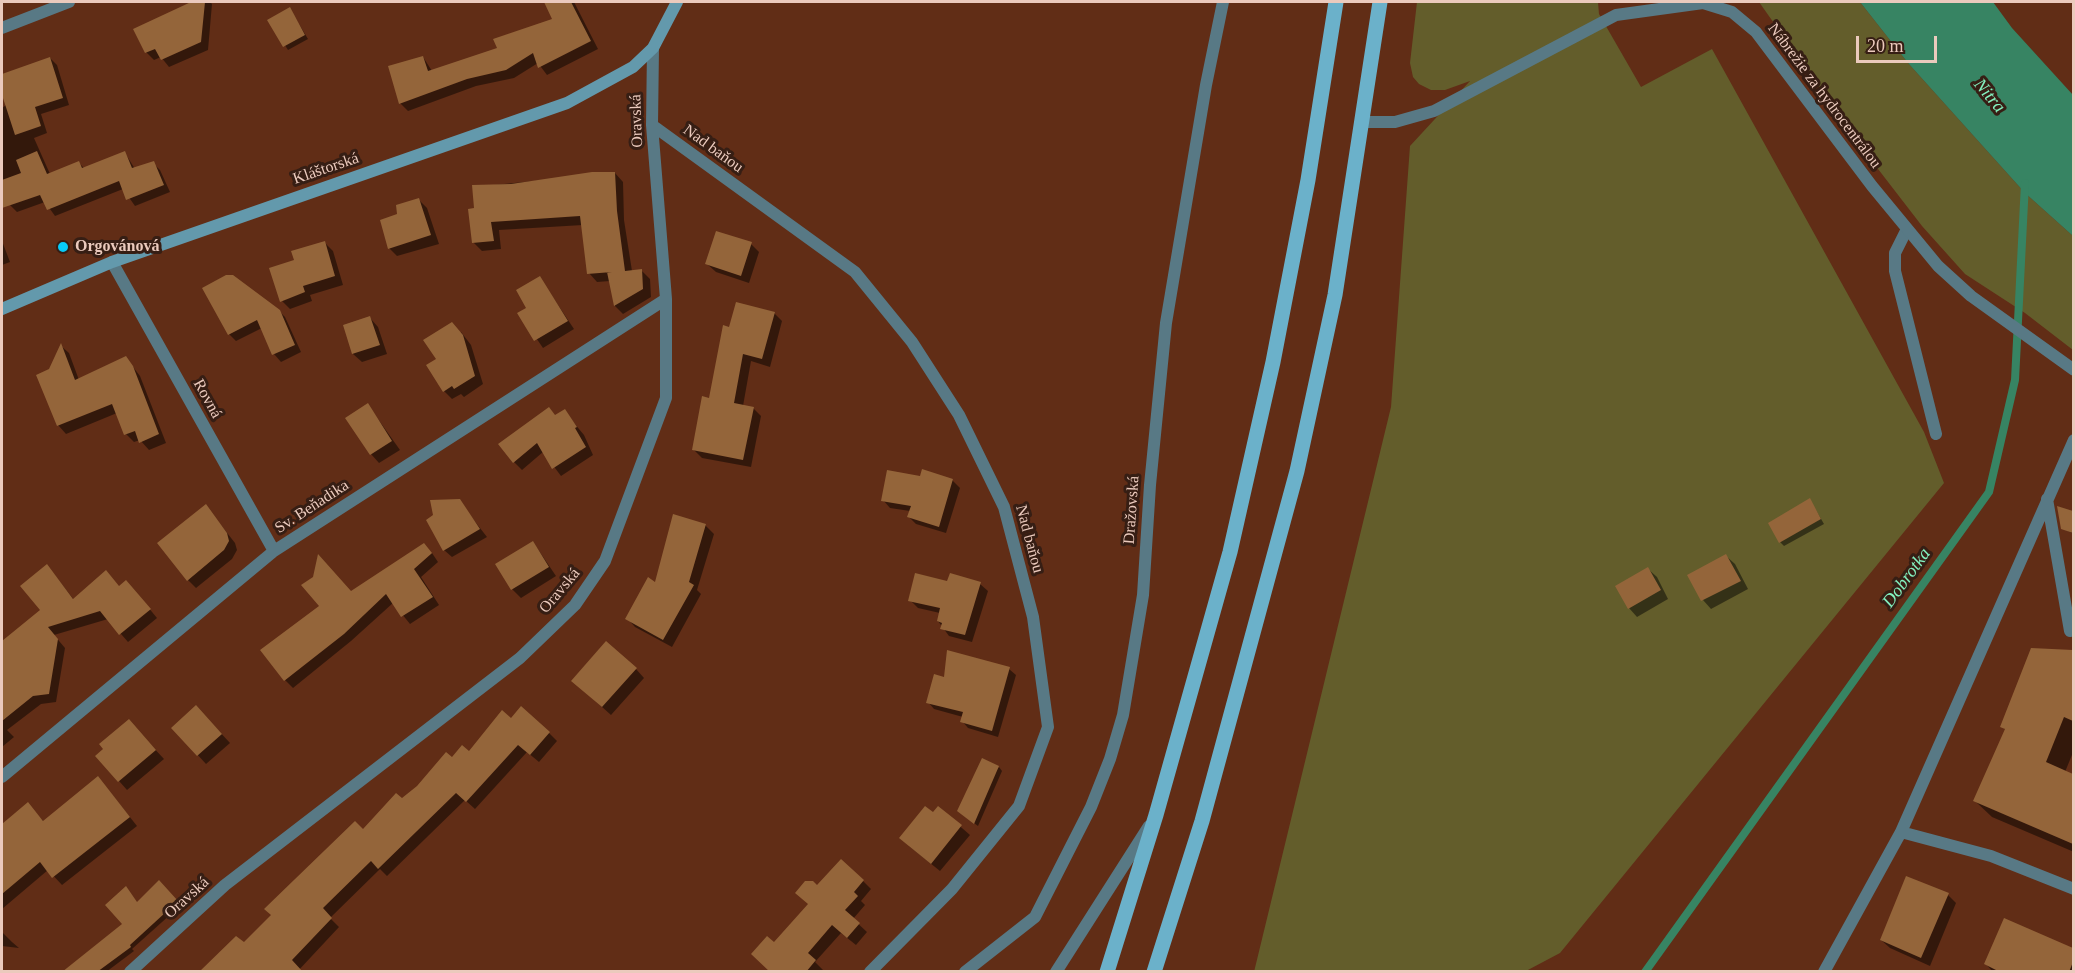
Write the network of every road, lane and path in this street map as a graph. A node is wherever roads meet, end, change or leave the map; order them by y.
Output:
1 (69, 2) edge
2 (677, 2) edge
3 (1223, 2) edge
4 (1335, 2) edge
5 (1380, 2) edge
6 (2, 28) edge
7 (654, 48) junction
8 (1363, 122) junction
9 (652, 125) junction
10 (1907, 229) junction
11 (112, 262) junction
12 (666, 299) junction
13 (2, 309) edge
14 (2073, 370) edge
15 (1936, 434) dead end
16 (2073, 440) edge
17 (2070, 454) edge
18 (2047, 499) junction
19 (274, 552) junction
20 (2070, 631) dead end
21 (2, 777) edge
22 (1156, 815) junction
23 (1901, 832) junction
24 (2073, 889) edge
25 (130, 972) edge
26 (870, 972) edge
27 (965, 972) edge
28 (1056, 972) edge
29 (1107, 972) edge
30 (1155, 972) edge
31 (1824, 972) edge

1 - 6 street
2 - 7 street
3 - 27 street, Dražovská
4 - 22 main road
5 - 8 main road
7 - 9 street, Oravská
7 - 11 street, Kláštorská
8 - 10 street, Nábrežie za hydrocentrálou
8 - 30 main road
9 - 12 street, Oravská
9 - 26 street, Nad baňou
10 - 14 street, Nábrežie za hydrocentrálou
10 - 15 street
11 - 13 street, Kláštorská
11 - 19 street, Rovná
12 - 19 street, Sv. Beňadika
12 - 25 street, Oravská
16 - 17 street
17 - 18 street
18 - 20 street
18 - 23 street
19 - 21 street, Sv. Beňadika
22 - 28 street
22 - 29 main road
23 - 24 street
23 - 31 street

